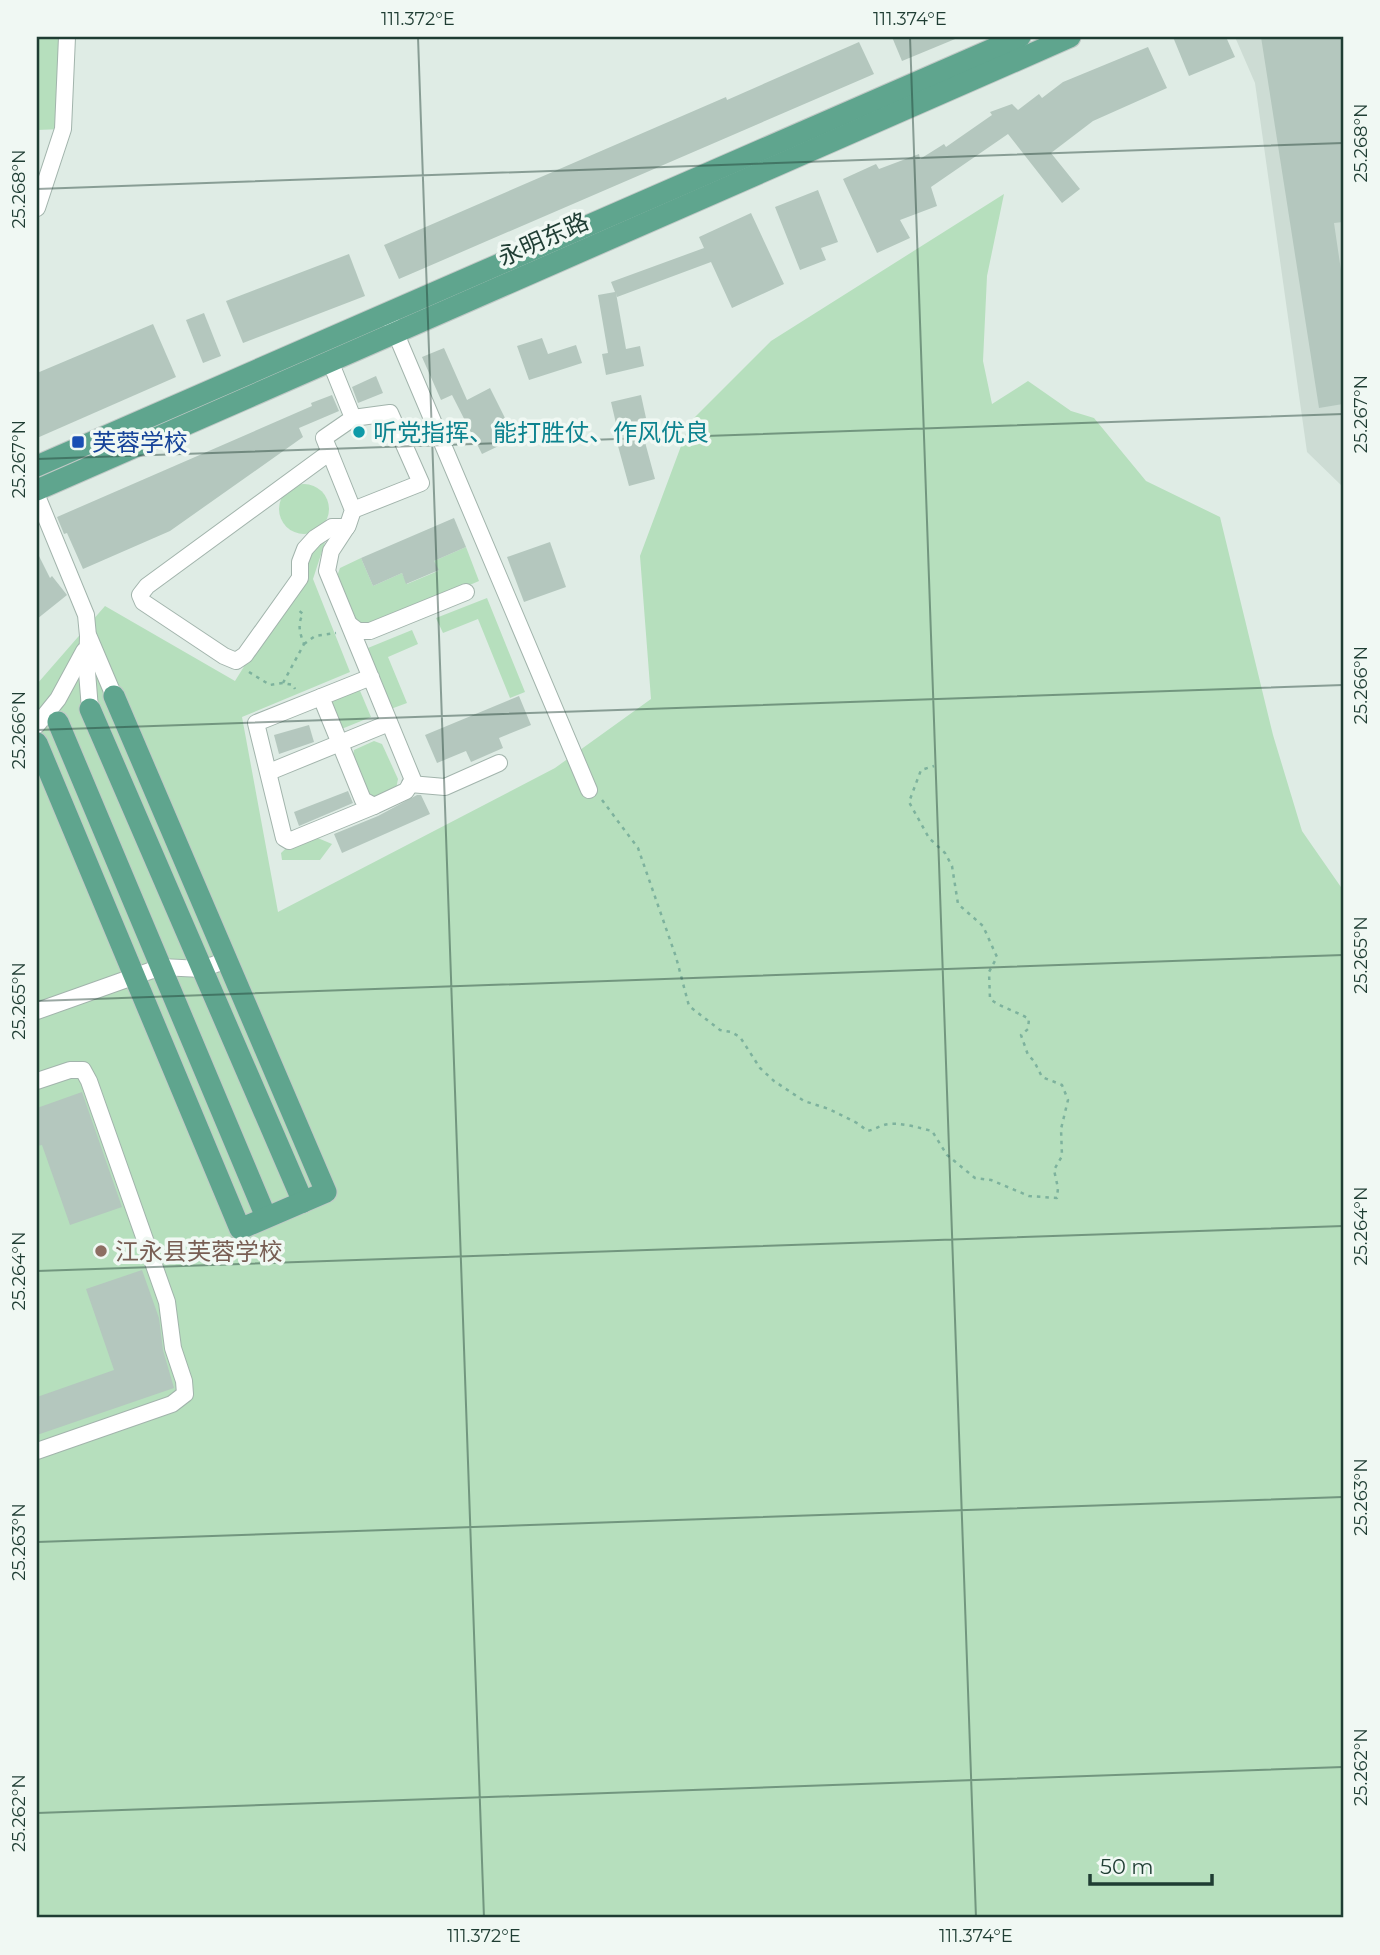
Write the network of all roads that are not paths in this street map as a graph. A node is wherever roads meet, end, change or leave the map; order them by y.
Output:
1 (67, 37) edge
2 (1020, 37) edge
3 (1070, 37) edge
4 (37, 208) edge
5 (391, 323) junction
6 (330, 361) junction
7 (353, 418) junction
8 (330, 452) junction
9 (37, 466) edge
10 (37, 490) edge
11 (37, 496) edge
12 (353, 510) junction
13 (347, 527) junction
14 (466, 592) dead end
15 (351, 629) junction
16 (88, 640) junction
17 (370, 677) junction
18 (114, 696) joint
19 (321, 697) junction
20 (90, 709) joint
21 (47, 723) edge
22 (389, 723) junction
23 (37, 743) edge
24 (339, 743) junction
25 (499, 763) dead end
26 (268, 772) junction
27 (80, 774) junction
28 (410, 785) junction
29 (589, 790) road end
30 (61, 800) junction
31 (374, 806) junction
32 (227, 960) junction
33 (161, 967) junction
34 (202, 969) junction
35 (135, 976) junction
36 (37, 1012) edge
37 (203, 1066) junction
38 (37, 1081) edge
39 (286, 1100) junction
40 (214, 1166) junction
41 (299, 1192) junction
42 (266, 1217) junction
43 (37, 1451) edge

1 - 4 street
2 - 5 main road, 永明东路
3 - 5 main road, 永明东路
5 - 6 main road, 永明东路
5 - 9 main road, 永明东路
5 - 29 street
6 - 7 street
6 - 10 main road, 永明东路
7 - 8 street
7 - 12 street
8 - 12 street
8 - 13 street
11 - 16 street
12 - 13 street
13 - 15 street
14 - 15 street
15 - 17 street
16 - 18 street
16 - 20 street
16 - 21 street
17 - 19 street
17 - 22 street
18 - 32 main road
19 - 24 street
19 - 26 street
20 - 34 main road
21 - 27 main road
22 - 24 street
22 - 28 street
23 - 30 main road
24 - 26 street
24 - 31 street
25 - 28 street
26 - 31 street
27 - 30 main road
27 - 33 main road
28 - 31 street
30 - 35 main road
32 - 34 street
32 - 39 main road
33 - 34 street
33 - 35 street
33 - 37 main road
34 - 41 main road
35 - 36 street
35 - 40 main road
37 - 40 main road
37 - 42 main road
38 - 43 street
39 - 41 main road
39 - 41 main road
40 - 42 main road
41 - 42 main road

